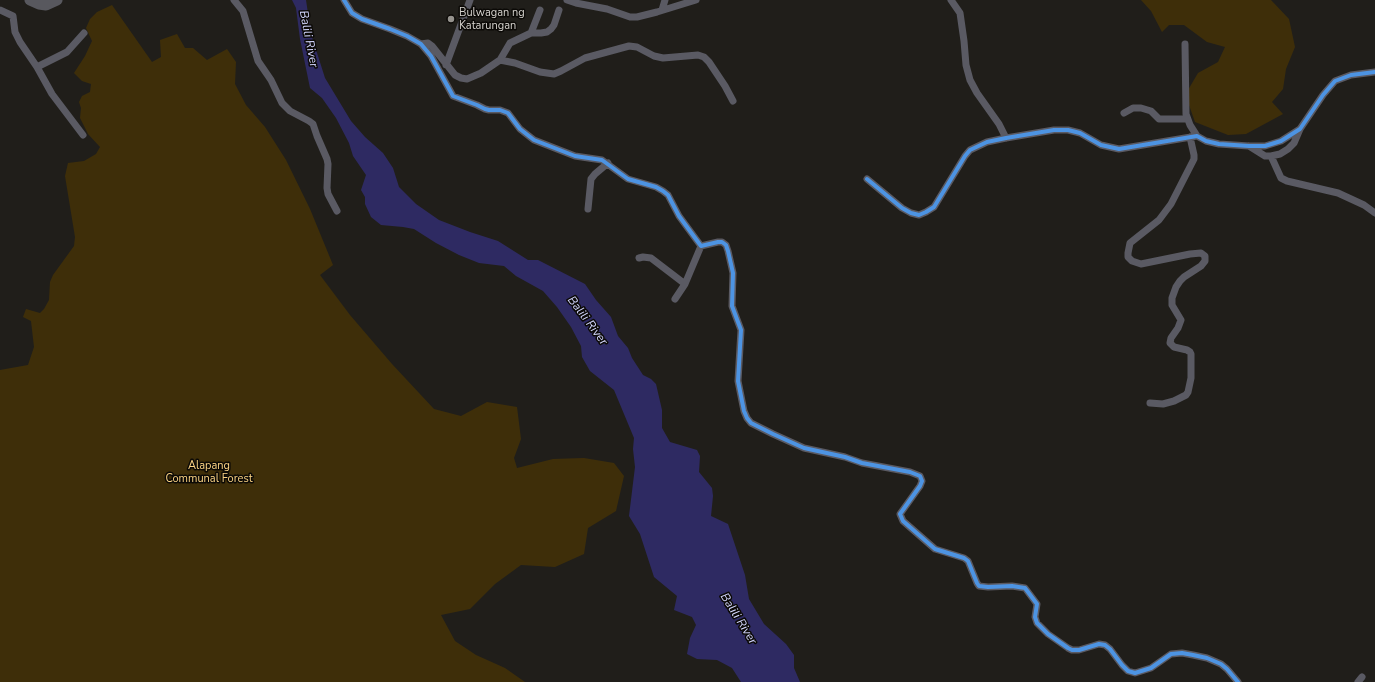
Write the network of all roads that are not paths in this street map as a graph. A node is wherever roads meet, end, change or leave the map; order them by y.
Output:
1 (30, 0) edge
2 (57, 0) edge
3 (234, 0) edge
4 (344, 0) edge
5 (470, 0) edge
6 (567, 0) edge
7 (665, 0) edge
8 (696, 0) edge
9 (951, 0) edge
10 (0, 10) edge
11 (540, 10) dead end
12 (559, 10) dead end
13 (662, 10) junction
14 (531, 32) junction
15 (84, 33) dead end
16 (421, 44) junction
17 (1185, 44) dead end
18 (500, 60) junction
19 (446, 65) junction
20 (37, 67) junction
21 (1375, 72) edge
22 (733, 101) dead end
23 (1124, 113) dead end
24 (1187, 120) junction
25 (1300, 129) junction
26 (83, 135) dead end
27 (1194, 136) junction
28 (1006, 138) junction
29 (1249, 146) junction
30 (1271, 156) junction
31 (608, 163) junction
32 (867, 179) dead end
33 (588, 209) dead end
34 (337, 211) dead end
35 (1375, 213) edge
36 (700, 246) junction
37 (639, 258) dead end
38 (685, 284) junction
39 (675, 299) dead end
40 (1150, 403) dead end
41 (1238, 682) edge

1 - 2 highway
3 - 34 street
4 - 16 street
5 - 19 street
6 - 13 street
7 - 13 street
8 - 13 street
9 - 28 street
10 - 20 street
11 - 14 street
12 - 14 street
14 - 18 street
15 - 20 street
16 - 19 street
16 - 31 street
17 - 24 street
18 - 19 street
18 - 22 street
20 - 26 street
21 - 25 street
23 - 24 street
24 - 27 street
25 - 29 street
25 - 30 street
27 - 28 street
27 - 29 street
27 - 40 street
28 - 32 street
29 - 30 street
30 - 35 street
31 - 33 street
31 - 36 street
36 - 38 street
36 - 41 street
37 - 38 street
38 - 39 street

